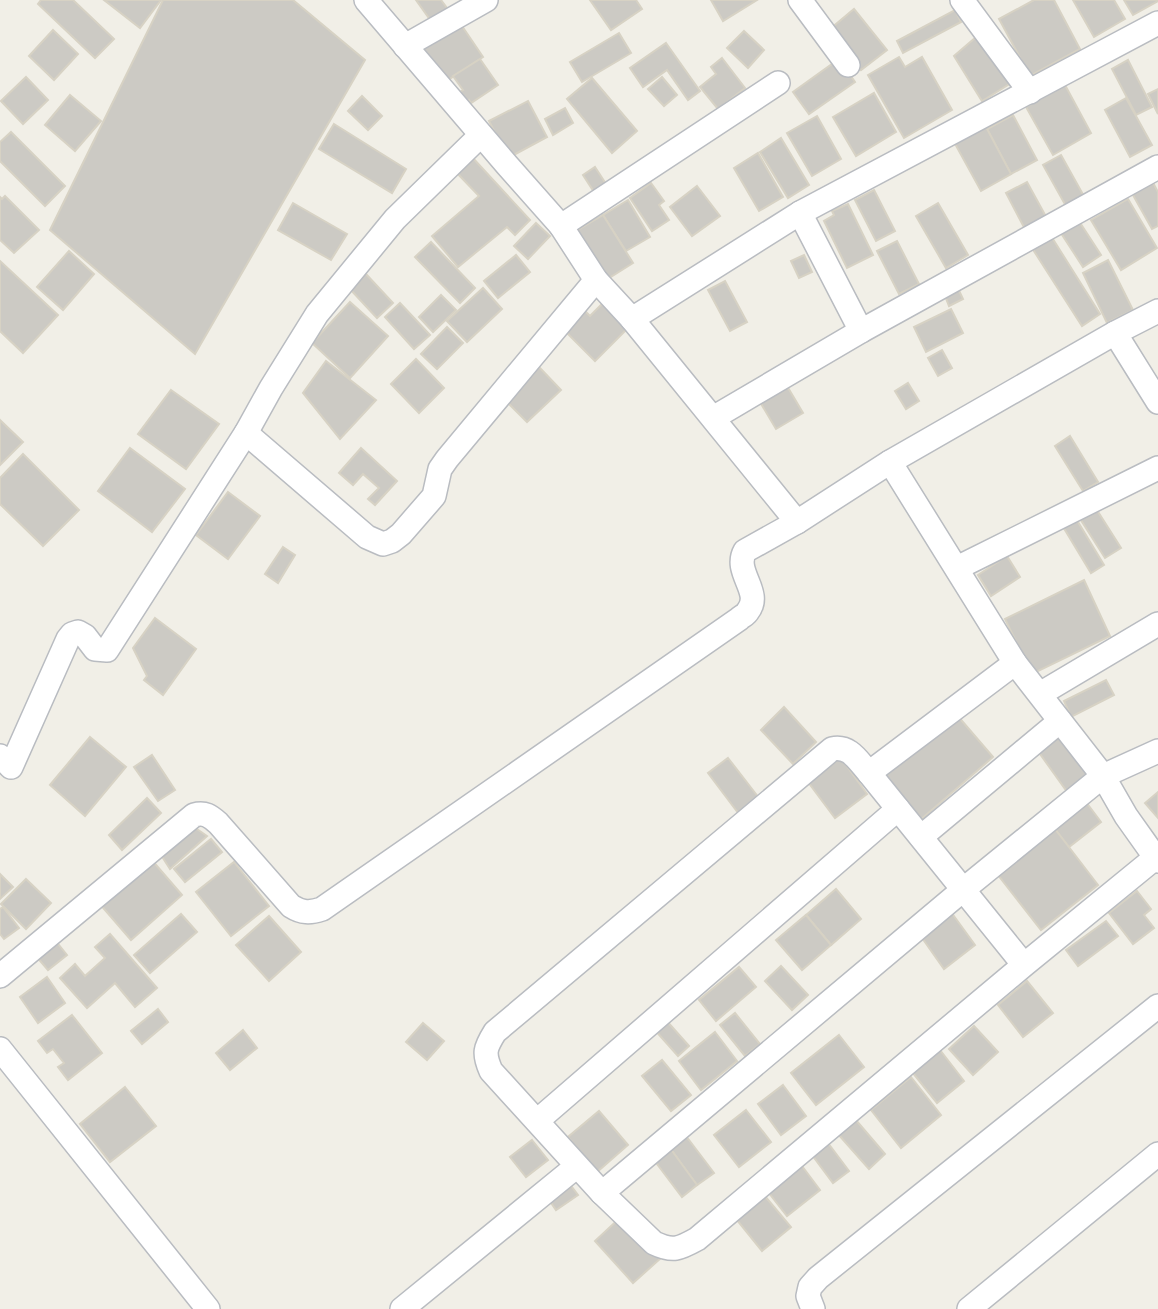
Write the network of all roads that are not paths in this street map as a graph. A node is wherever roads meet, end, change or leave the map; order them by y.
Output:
1 (366, 0) edge
2 (486, 0) edge
3 (800, 0) edge
4 (962, 0) edge
5 (1158, 23) edge
6 (405, 46) junction
7 (848, 65) dead end
8 (779, 83) dead end
9 (1030, 92) junction
10 (481, 135) junction
11 (1158, 167) edge
12 (800, 214) junction
13 (561, 226) junction
14 (596, 280) junction
15 (1158, 311) edge
16 (632, 319) junction
17 (861, 331) junction
18 (1115, 333) junction
19 (1158, 402) edge
20 (713, 418) junction
21 (246, 433) junction
22 (890, 462) junction
23 (1158, 468) edge
24 (797, 522) junction
25 (957, 568) junction
26 (1158, 624) edge
27 (1015, 663) junction
28 (1040, 694) junction
29 (1060, 721) junction
30 (1158, 751) edge
31 (4, 769) edge
32 (869, 773) junction
33 (1103, 776) junction
34 (898, 808) junction
35 (921, 836) junction
36 (1157, 859) edge
37 (964, 890) junction
38 (1024, 965) junction
39 (0, 976) edge
40 (1158, 1006) edge
41 (0, 1049) edge
42 (537, 1121) junction
43 (1158, 1154) edge
44 (578, 1166) junction
45 (603, 1193) junction
46 (208, 1309) edge
47 (402, 1309) edge
48 (813, 1309) edge
49 (970, 1309) edge

1 - 6 street
2 - 6 street
3 - 7 street
4 - 9 street
5 - 9 street
6 - 10 street
8 - 13 street
9 - 12 street
10 - 13 street
10 - 21 street
11 - 17 street
12 - 16 street
12 - 17 street
13 - 14 street
14 - 16 street
14 - 21 street
15 - 18 street
16 - 20 street
17 - 20 street
18 - 19 street
18 - 22 street
20 - 24 street
21 - 31 street
22 - 24 street
22 - 25 street
23 - 25 street
24 - 39 street
25 - 27 street
26 - 28 street
27 - 28 street
27 - 32 street
28 - 29 street
29 - 33 street
29 - 35 street
30 - 33 street
32 - 34 street
32 - 42 street
33 - 36 street
33 - 37 street
34 - 35 street
34 - 42 street
35 - 37 street
36 - 38 street
37 - 38 street
37 - 45 street
38 - 45 street
40 - 48 street
41 - 46 street
42 - 44 street
43 - 49 street
44 - 45 street
44 - 47 street

